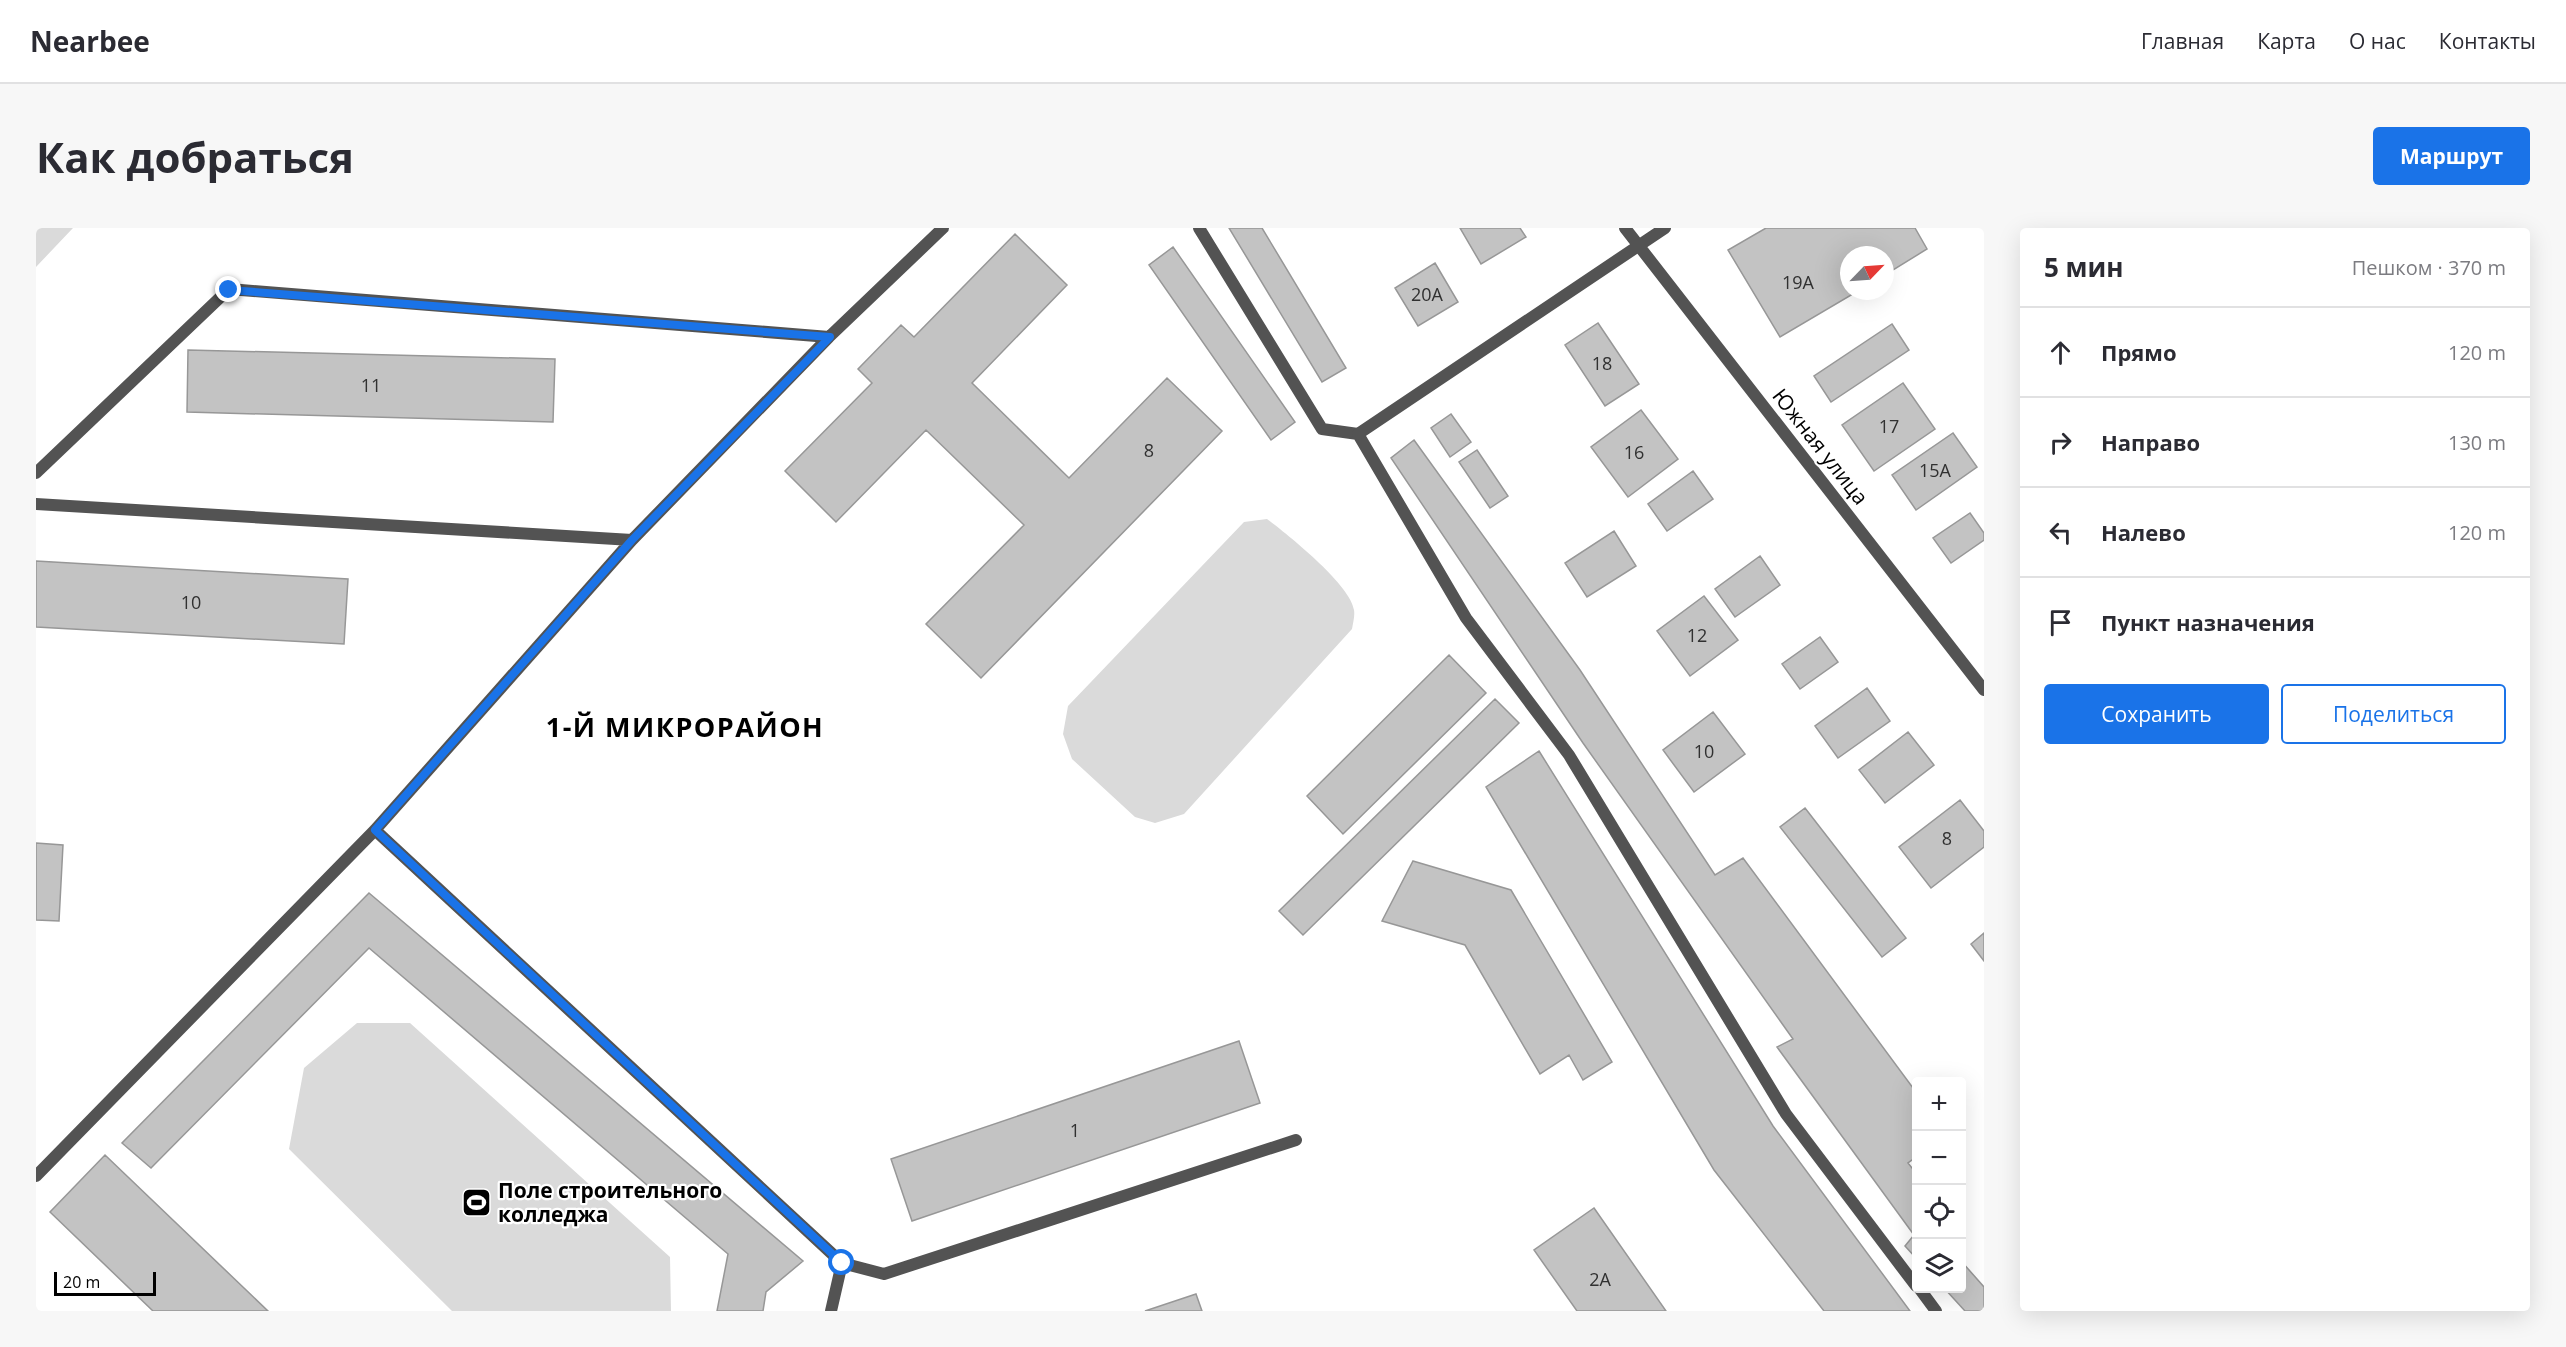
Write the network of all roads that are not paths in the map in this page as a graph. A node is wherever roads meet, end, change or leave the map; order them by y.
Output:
1 (943, 228) edge
2 (1199, 228) edge
3 (1625, 228) edge
4 (1665, 228) edge
5 (1638, 244) junction
6 (830, 337) junction
7 (1358, 434) junction
8 (36, 473) edge
9 (36, 504) edge
10 (632, 540) junction
11 (1984, 690) edge
12 (375, 830) junction
13 (1296, 1140) dead end
14 (36, 1176) edge
15 (842, 1263) junction
16 (1912, 1279) edge
17 (1922, 1293) edge
18 (831, 1311) edge
19 (1936, 1311) edge

1 - 6 street
2 - 7 street
3 - 5 street, Южная улица
4 - 5 street
5 - 7 street
5 - 11 street, Южная улица
6 - 8 street
6 - 10 street
7 - 16 street
9 - 10 street
10 - 12 street
12 - 14 street
12 - 15 street
13 - 15 street
15 - 18 street
17 - 19 street

